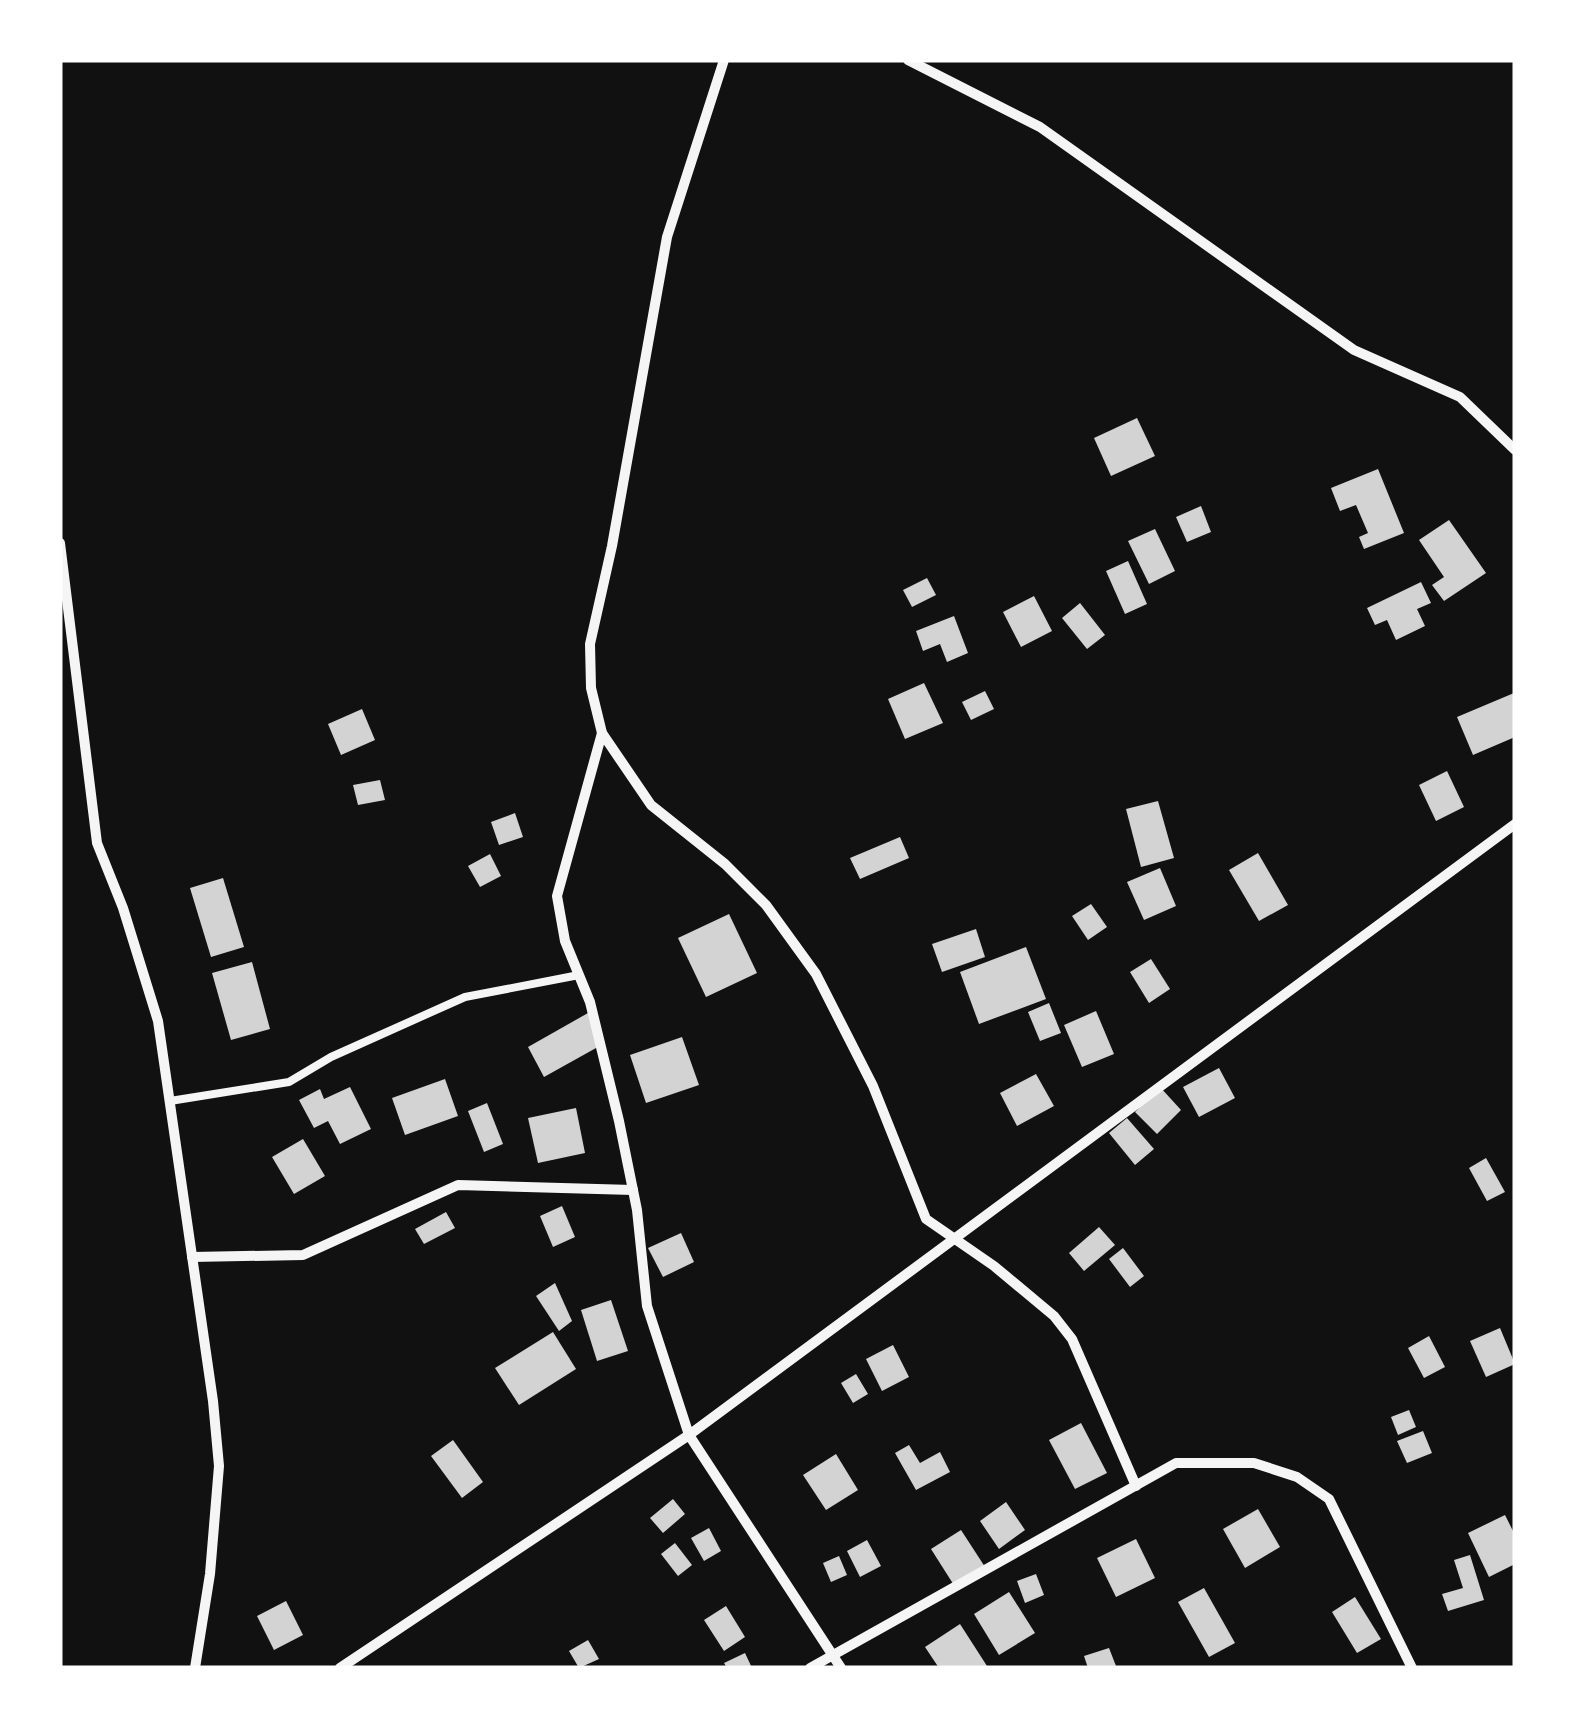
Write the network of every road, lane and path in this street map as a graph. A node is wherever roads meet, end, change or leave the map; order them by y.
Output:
1 (724, 60) edge
2 (908, 60) edge
3 (1515, 450) edge
4 (60, 543) edge
5 (602, 732) junction
6 (1515, 824) edge
7 (579, 975) junction
8 (170, 1101) junction
9 (633, 1190) junction
10 (954, 1240) junction
11 (192, 1257) junction
12 (689, 1435) junction
13 (1136, 1486) junction
14 (834, 1657) junction
15 (195, 1668) edge
16 (340, 1668) edge
17 (810, 1668) edge
18 (840, 1668) edge
19 (1412, 1668) edge

1 - 5 street
2 - 3 street
4 - 8 street
5 - 7 street
5 - 10 street
6 - 10 street
7 - 8 lane
7 - 9 street
8 - 11 street
9 - 11 street
9 - 12 street
10 - 12 street
10 - 13 street
11 - 15 street
12 - 14 street
12 - 16 street
13 - 14 street
13 - 19 street
14 - 17 street
14 - 18 street

